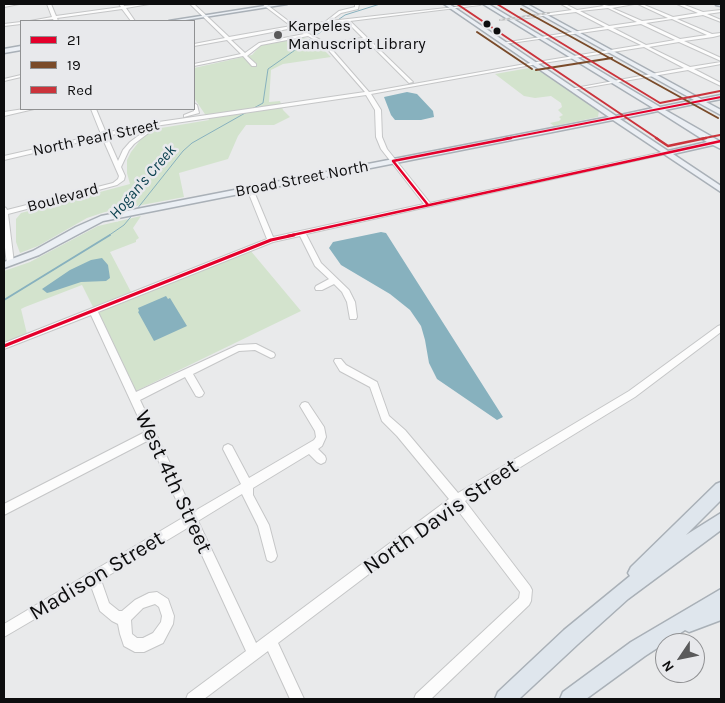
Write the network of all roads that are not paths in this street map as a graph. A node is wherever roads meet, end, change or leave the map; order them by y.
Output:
1 (17, 4) edge
2 (49, 4) edge
3 (147, 4) edge
4 (192, 4) edge
5 (285, 4) edge
6 (344, 4) edge
7 (357, 4) edge
8 (446, 4) edge
9 (480, 4) edge
10 (485, 4) edge
11 (524, 4) edge
12 (563, 4) edge
13 (602, 4) edge
14 (632, 4) edge
15 (640, 4) edge
16 (679, 4) edge
17 (718, 4) edge
18 (266, 5) edge
19 (721, 5) edge
20 (4, 6) edge
21 (122, 6) edge
22 (451, 7) junction
23 (608, 7) junction
24 (577, 11) junction
25 (340, 12) junction
26 (721, 12) edge
27 (704, 14) junction
28 (544, 15) junction
29 (205, 17) junction
30 (673, 18) junction
31 (510, 19) junction
32 (56, 20) edge
33 (132, 20) edge
34 (180, 20) edge
35 (188, 20) edge
36 (347, 20) junction
37 (339, 21) joint
38 (721, 21) edge
39 (20, 23) edge
40 (325, 23) junction
41 (642, 23) junction
42 (4, 26) edge
43 (294, 27) junction
44 (609, 27) junction
45 (575, 32) junction
46 (721, 34) edge
47 (713, 36) junction
48 (311, 37) junction
49 (540, 37) junction
50 (227, 38) junction
51 (366, 39) junction
52 (721, 40) edge
53 (681, 41) junction
54 (504, 43) junction
55 (325, 44) junction
56 (195, 45) edge
57 (647, 46) junction
58 (20, 47) edge
59 (4, 50) edge
60 (611, 52) junction
61 (244, 55) junction
62 (589, 56) junction
63 (574, 58) junction
64 (721, 62) edge
65 (536, 64) junction
66 (195, 65) edge
67 (254, 65) dead end
68 (586, 65) junction
69 (526, 67) junction
70 (690, 68) junction
71 (546, 71) junction
72 (652, 75) junction
73 (20, 76) edge
74 (4, 80) edge
75 (411, 82) junction
76 (613, 82) junction
77 (721, 85) edge
78 (572, 89) junction
79 (367, 92) junction
80 (721, 98) edge
81 (700, 102) junction
82 (195, 108) edge
83 (26, 110) edge
84 (93, 110) edge
85 (604, 110) junction
86 (659, 110) junction
87 (4, 114) edge
88 (721, 114) edge
89 (615, 118) junction
90 (600, 121) junction
91 (171, 123) junction
92 (156, 125) junction
93 (629, 127) junction
94 (104, 135) junction
95 (717, 142) edge
96 (721, 147) edge
97 (667, 153) junction
98 (4, 158) edge
99 (394, 161) junction
100 (118, 168) junction
101 (250, 190) junction
102 (721, 190) edge
103 (428, 205) junction
104 (4, 209) edge
105 (4, 213) edge
106 (302, 233) junction
107 (271, 240) junction
108 (7, 264) edge
109 (334, 280) junction
110 (319, 288) dead end
111 (93, 310) junction
112 (353, 317) dead end
113 (721, 328) edge
114 (4, 346) edge
115 (271, 355) dead end
116 (338, 361) dead end
117 (187, 372) junction
118 (199, 393) dead end
119 (134, 398) junction
120 (305, 406) dead end
121 (151, 434) junction
122 (314, 446) junction
123 (228, 449) dead end
124 (321, 459) dead end
125 (247, 485) junction
126 (721, 489) edge
127 (457, 500) junction
128 (4, 510) edge
129 (191, 520) junction
130 (721, 521) edge
131 (272, 556) dead end
132 (94, 577) junction
133 (721, 598) edge
134 (721, 611) edge
135 (597, 614) junction
136 (124, 618) dead end
137 (4, 631) edge
138 (665, 631) junction
139 (270, 641) junction
140 (254, 653) junction
141 (193, 699) edge
142 (297, 699) edge
143 (421, 699) edge
144 (505, 699) edge
145 (570, 699) edge

1 - 20 street
2 - 32 street
3 - 21 street
4 - 29 street
5 - 18 main road
6 - 25 street
7 - 25 street
8 - 22 main road
9 - 22 street
10 - 31 main road
11 - 28 main road
12 - 24 street
13 - 23 street
14 - 23 street
15 - 30 street
16 - 27 street
17 - 19 main road
18 - 29 main road
18 - 43 street
21 - 32 street
21 - 33 street
22 - 36 street
22 - 54 main road
23 - 24 street
23 - 41 street
24 - 28 street
24 - 44 street
25 - 40 street
26 - 27 street
27 - 30 street
27 - 38 street
28 - 31 street
28 - 45 main road
29 - 34 main road
29 - 35 main road
29 - 50 street
30 - 41 street
30 - 47 street
31 - 49 main road
36 - 37 street
36 - 51 street
37 - 40 street
39 - 42 street
40 - 43 street
41 - 44 street
41 - 53 street
43 - 48 street
43 - 50 street
44 - 45 street
44 - 57 street
45 - 49 street
45 - 60 main road
46 - 47 street, North Pearl Street
47 - 52 street
47 - 53 street, North Pearl Street
48 - 55 street
48 - 61 street
49 - 54 street
49 - 63 main road
50 - 56 street
50 - 61 street
51 - 55 street
51 - 75 street
53 - 57 street, North Pearl Street
53 - 64 street
54 - 65 main road
55 - 79 street
57 - 60 street, North Pearl Street
57 - 70 street
58 - 59 main road
60 - 62 street, North Pearl Street
60 - 72 main road
61 - 66 street
61 - 67 street
62 - 63 street, North Pearl Street
62 - 68 street
63 - 65 street, North Pearl Street
63 - 68 main road
64 - 70 street
65 - 69 street, North Pearl Street
65 - 71 main road
65 - 75 street, North Pearl Street
68 - 76 main road
69 - 71 main road
69 - 79 street, North Pearl Street
70 - 72 street
70 - 77 street
71 - 78 main road
72 - 76 street
72 - 81 main road
73 - 74 street
75 - 79 street, North Pearl Street
76 - 78 street
76 - 86 main road
78 - 85 main road
79 - 91 street, North Pearl Street
79 - 99 street
80 - 81 main road, Broad Street North
81 - 86 main road, Broad Street North
81 - 88 main road
82 - 91 street
83 - 87 street
84 - 94 street
85 - 89 main road
85 - 90 main road
86 - 89 main road, Broad Street North
86 - 95 main road
89 - 90 main road, Broad Street North
89 - 93 main road
90 - 93 main road
90 - 99 main road, Broad Street North
91 - 92 street, North Pearl Street
92 - 94 street, North Pearl Street
92 - 100 street
93 - 97 main road
94 - 98 street, North Pearl Street
94 - 100 street
95 - 96 main road
95 - 97 main road
97 - 102 main road
97 - 103 street
99 - 101 main road, Broad Street North
99 - 103 street
100 - 105 street, Boulevard
101 - 107 street
101 - 108 main road, Broad Street North
103 - 106 street
104 - 105 street
105 - 108 street
106 - 107 street
106 - 109 street
107 - 111 street
109 - 110 street
109 - 112 street
111 - 114 street
111 - 119 street, West 4th Street
113 - 127 street, North Davis Street
115 - 117 street
116 - 127 street
117 - 118 street
117 - 119 street
119 - 121 street, West 4th Street
120 - 122 street
121 - 128 street
121 - 129 street, West 4th Street
122 - 124 street
122 - 125 street, Madison Street
123 - 125 street
125 - 129 street, Madison Street
125 - 131 street
126 - 135 highway
127 - 139 street, North Davis Street
127 - 143 street
129 - 132 street, Madison Street
129 - 140 street, West 4th Street
130 - 135 highway
132 - 136 street
132 - 137 street, Madison Street
133 - 138 highway
134 - 138 highway
135 - 144 highway
138 - 145 highway
139 - 140 street, North Davis Street
139 - 142 street
140 - 141 street, North Davis Street

